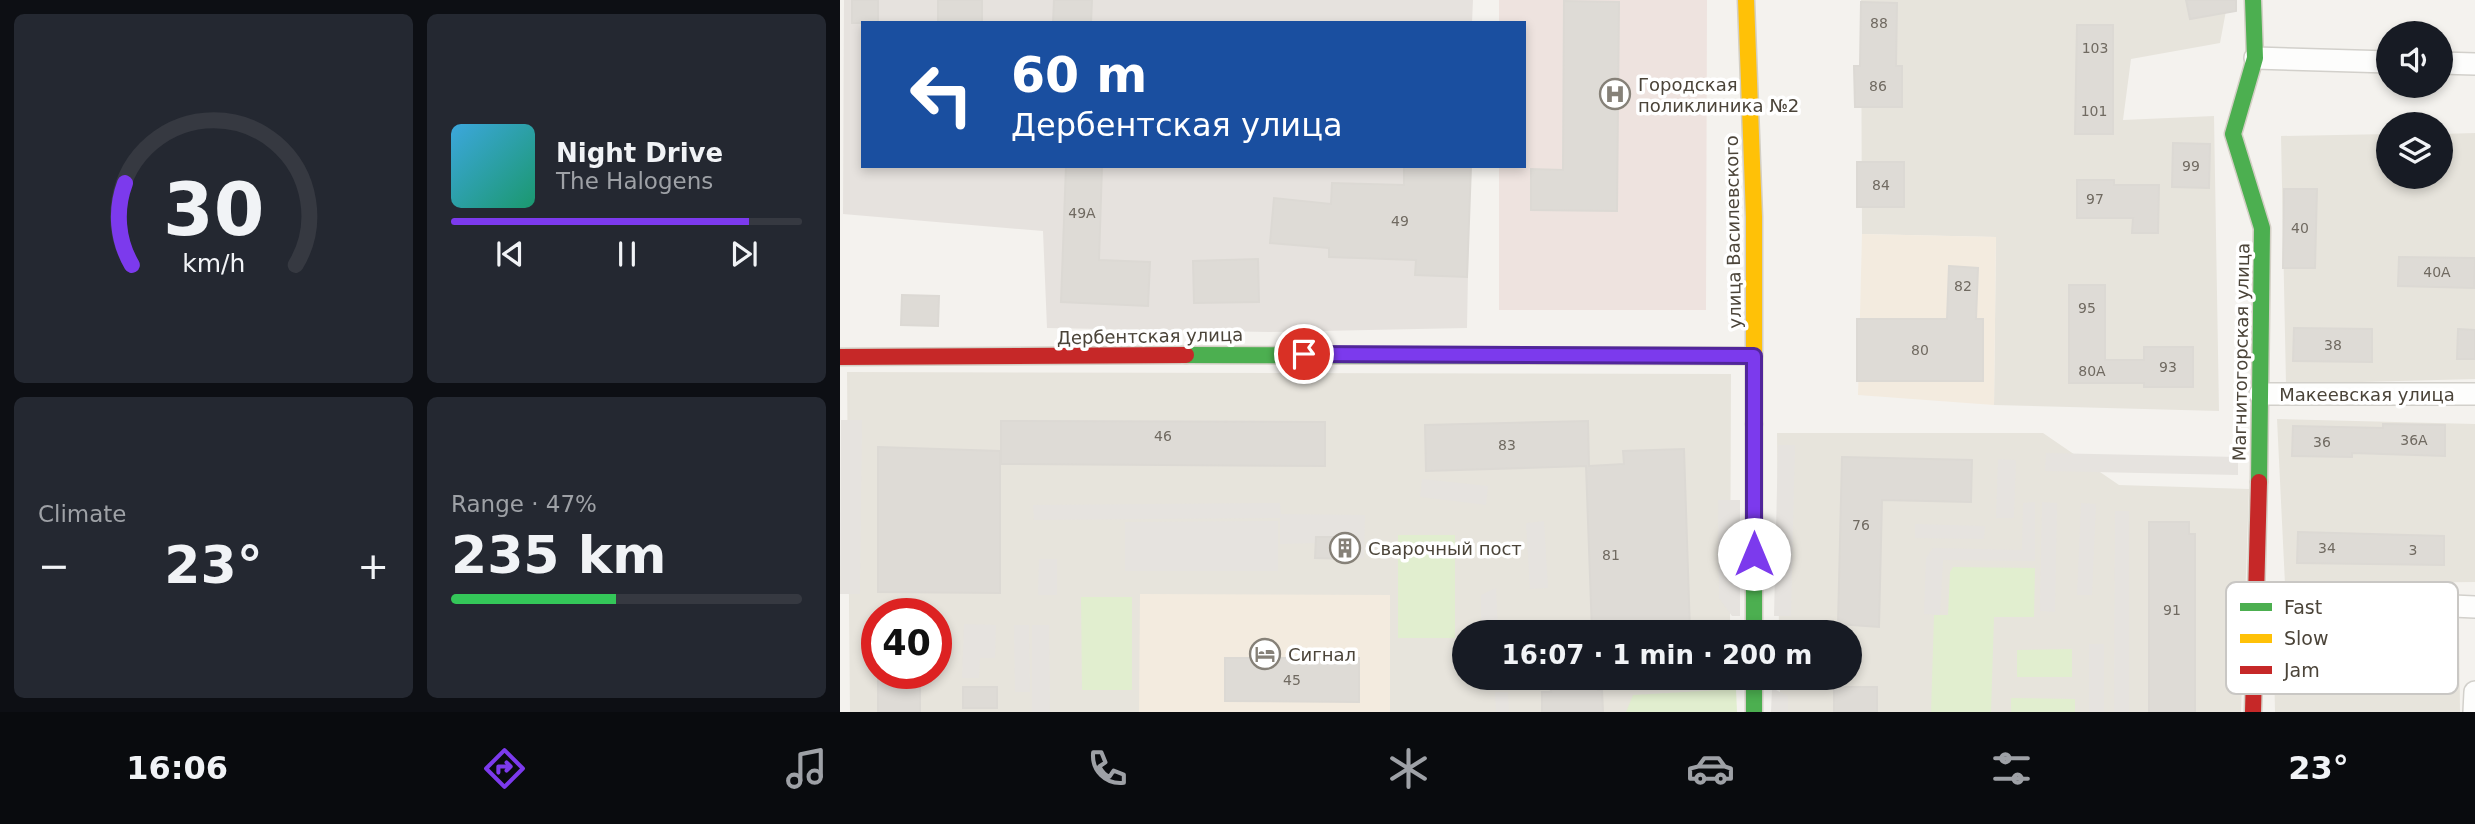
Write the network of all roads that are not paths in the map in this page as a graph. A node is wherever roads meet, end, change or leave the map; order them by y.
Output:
1 (1746, 0) edge
2 (2253, 0) edge
3 (2255, 58) junction
4 (2376, 62) edge
5 (2453, 63) edge
6 (2475, 64) edge
7 (1754, 356) junction
8 (840, 357) edge
9 (2260, 394) junction
10 (2475, 394) edge
11 (2258, 582) edge
12 (1754, 620) edge
13 (1754, 690) edge
14 (2475, 692) edge
15 (2254, 694) edge
16 (1754, 712) edge
17 (2253, 712) edge
18 (2474, 712) edge

1 - 7 street, улица Василевского
2 - 3 street, Магнитогорская улица
3 - 4 street
3 - 9 street, Магнитогорская улица
5 - 6 street
7 - 8 street, Дербентская улица
7 - 12 street, улица Василевского
9 - 10 street, Макеевская улица
9 - 11 street, Магнитогорская улица
13 - 16 street
14 - 18 street
15 - 17 street, Магнитогорская улица

